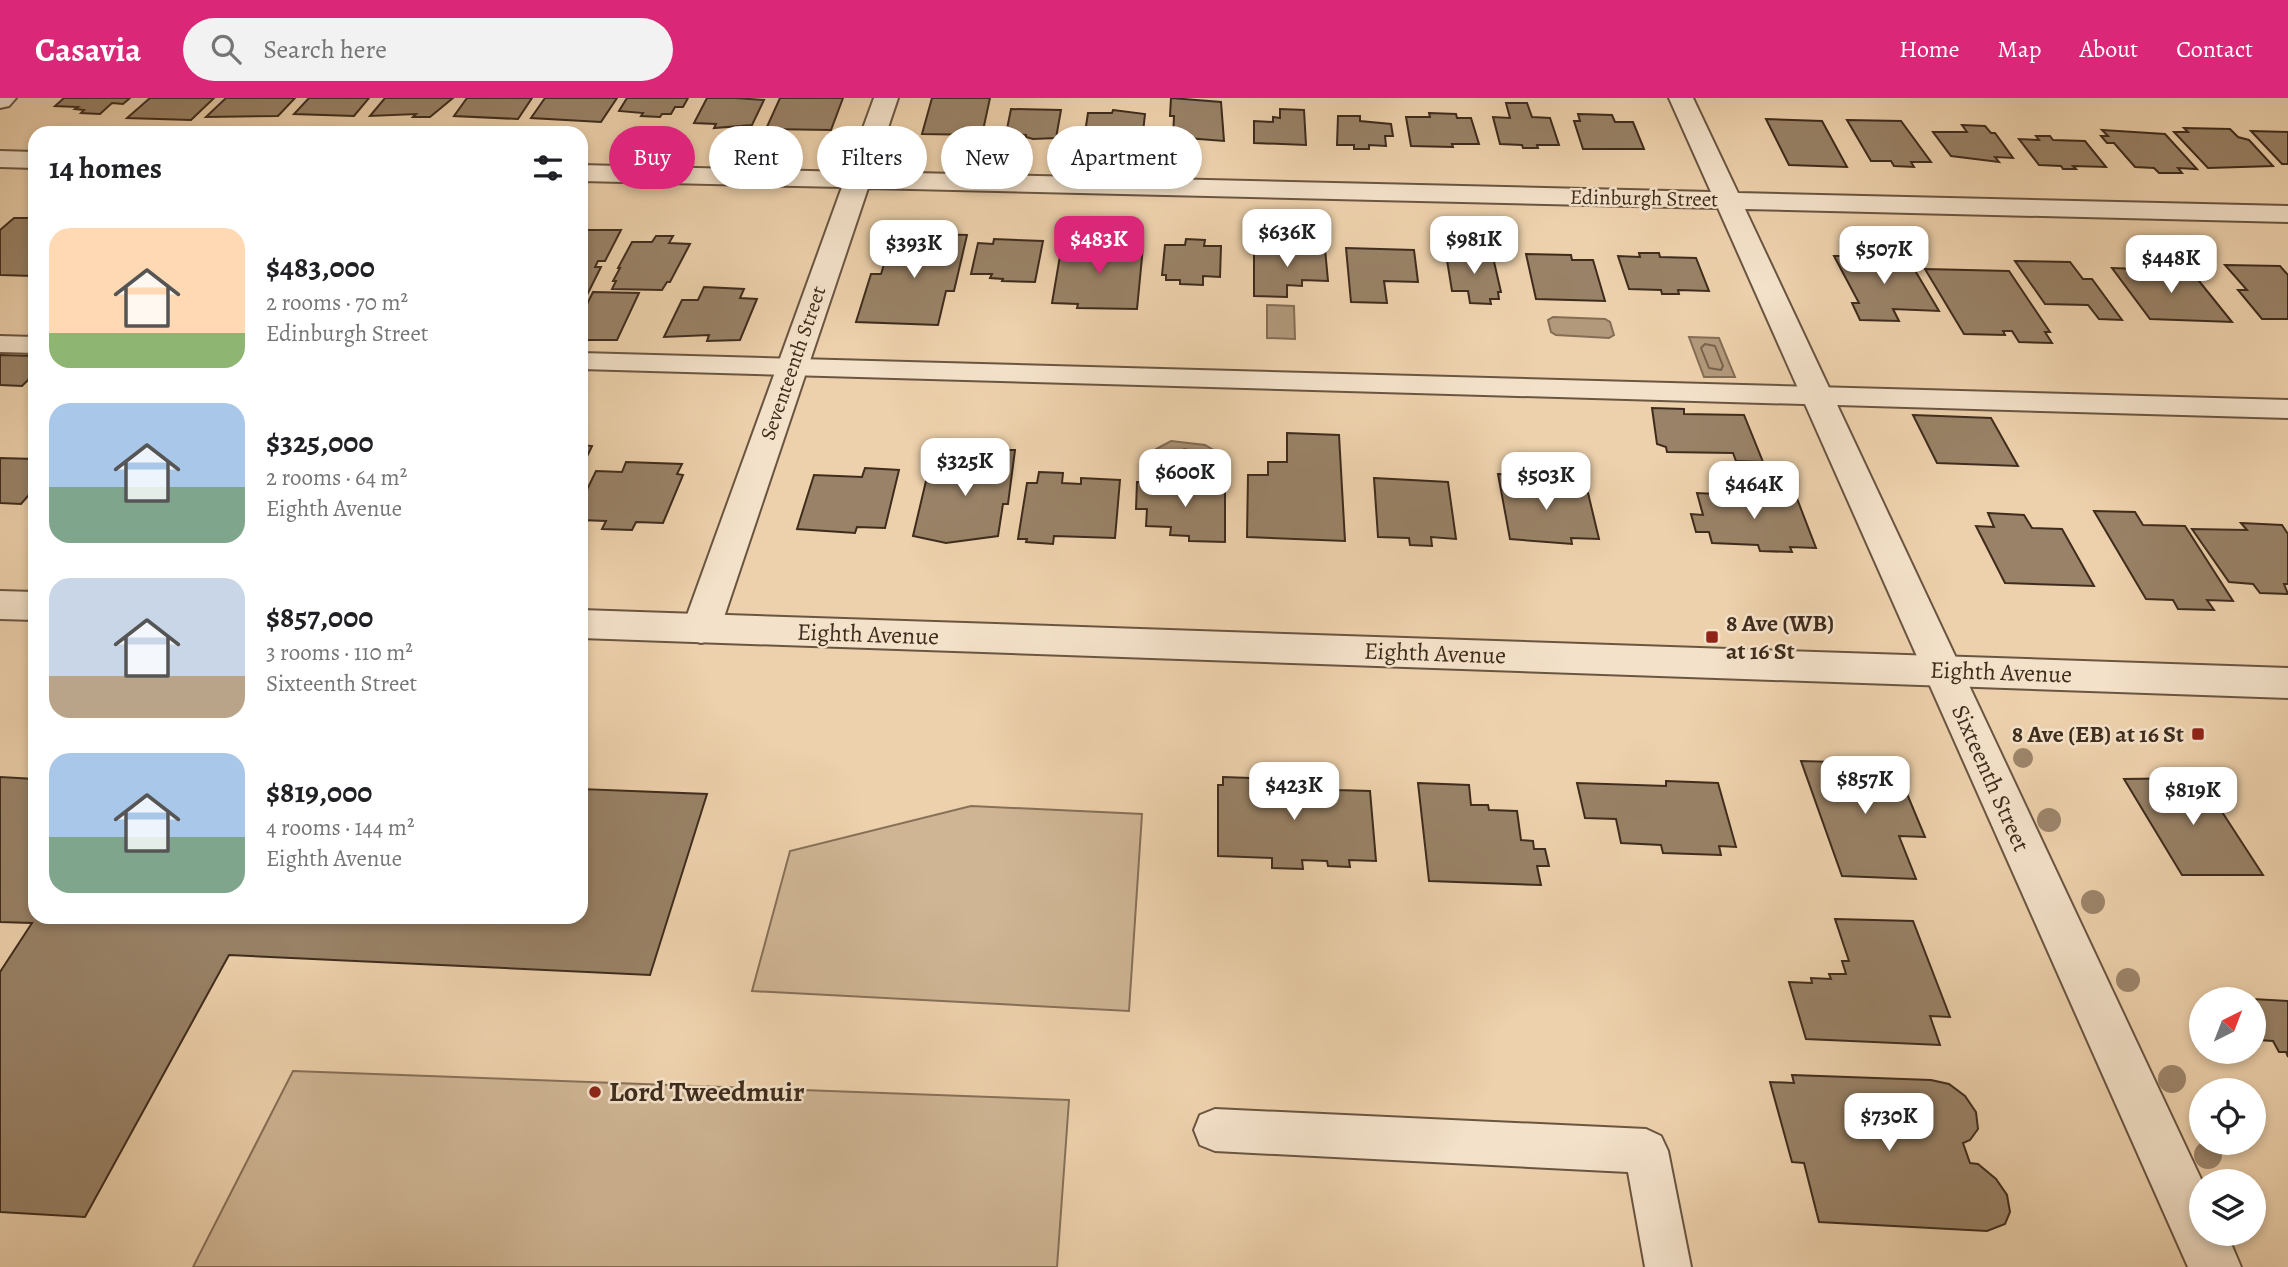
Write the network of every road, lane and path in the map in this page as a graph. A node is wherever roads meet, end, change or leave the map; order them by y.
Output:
1 (4, 98) edge
2 (886, 98) edge
3 (1681, 98) edge
4 (0, 101) edge
5 (876, 126) edge
6 (0, 159) edge
7 (28, 160) edge
8 (588, 173) edge
9 (817, 178) edge
10 (927, 181) edge
11 (854, 189) edge
12 (1727, 200) junction
13 (2288, 214) edge
14 (0, 344) edge
15 (28, 345) edge
16 (588, 361) edge
17 (792, 366) junction
18 (1816, 395) junction
19 (2288, 409) edge
20 (0, 605) edge
21 (28, 606) edge
22 (588, 624) edge
23 (701, 629) junction
24 (1942, 670) junction
25 (2288, 683) edge
26 (1215, 1130) dead end
27 (1668, 1267) edge
28 (2215, 1267) edge

1 - 4 street
2 - 5 street, Seventeenth Street
3 - 12 street, Sixteenth Street
6 - 7 street
8 - 9 street, Edinburgh Street
10 - 12 street, Edinburgh Street
11 - 17 street, Seventeenth Street
12 - 13 street, Edinburgh Street
12 - 18 street, Sixteenth Street
14 - 15 lane
16 - 17 lane
17 - 18 lane
17 - 23 street, Seventeenth Street
18 - 19 lane
18 - 24 street, Sixteenth Street
20 - 21 street
22 - 23 street, Eighth Avenue
23 - 24 street, Eighth Avenue
24 - 25 street, Eighth Avenue
24 - 28 street, Sixteenth Street
26 - 27 lane

